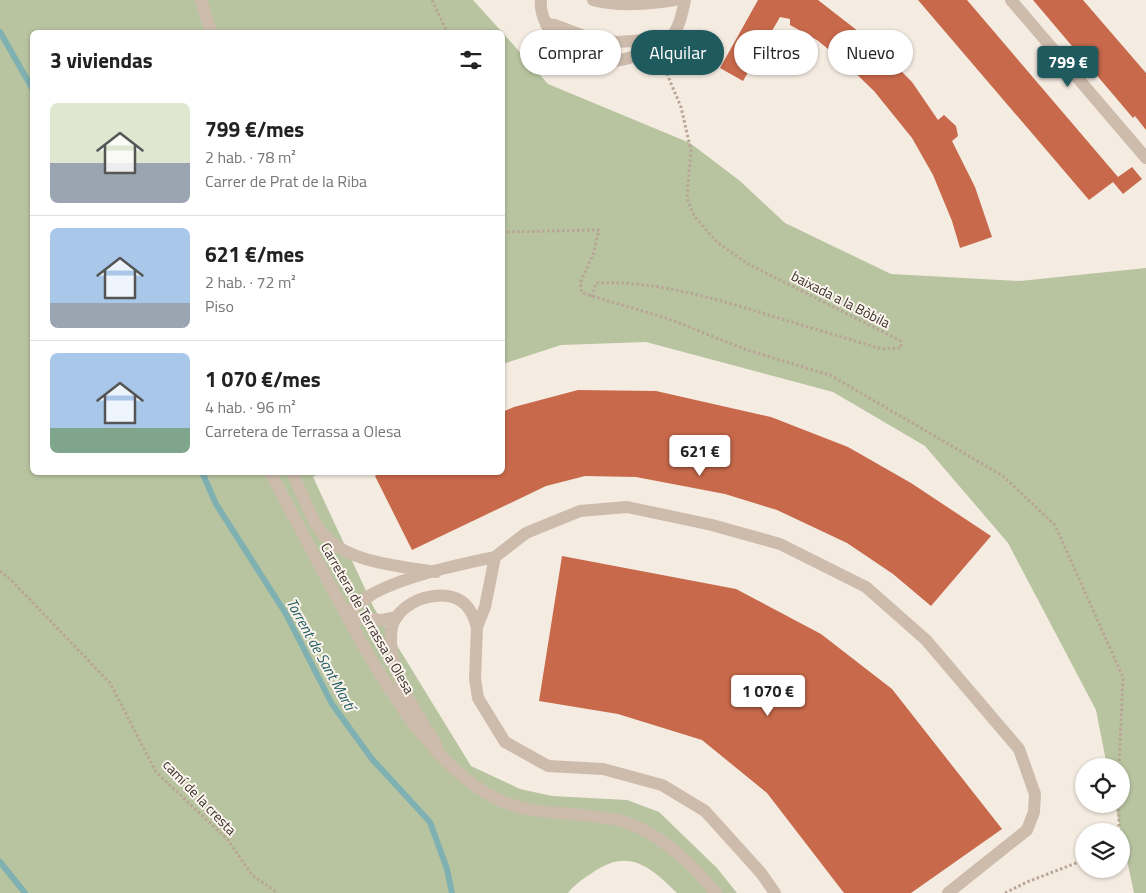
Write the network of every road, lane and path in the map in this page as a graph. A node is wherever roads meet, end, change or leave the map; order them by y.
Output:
1 (201, 0) edge
2 (432, 0) edge
3 (541, 0) edge
4 (592, 0) edge
5 (675, 0) edge
6 (685, 0) edge
7 (1011, 0) edge
8 (546, 24) junction
9 (210, 30) edge
10 (446, 30) edge
11 (676, 30) edge
12 (631, 41) edge
13 (631, 57) edge
14 (667, 75) edge
15 (1146, 158) edge
16 (505, 232) edge
17 (592, 297) junction
18 (272, 475) edge
19 (293, 475) edge
20 (495, 557) junction
21 (0, 571) edge
22 (436, 572) junction
23 (346, 615) junction
24 (398, 617) junction
25 (477, 627) junction
26 (1119, 758) edge
27 (444, 759) junction
28 (1075, 863) edge
29 (278, 893) edge
30 (716, 893) edge
31 (775, 893) edge
32 (948, 893) edge
33 (1004, 893) edge

1 - 9 street
2 - 10 path
3 - 8 street
4 - 5 street
6 - 11 street
7 - 15 street
8 - 12 street
8 - 13 street
14 - 17 path, baixada a la Bòbila
16 - 17 path
17 - 26 path
18 - 23 street, Carretera de Terrassa a Olesa
19 - 22 street
20 - 22 street
20 - 25 street
20 - 32 street
21 - 29 path, camí de la cresta
22 - 23 street
23 - 24 street
23 - 27 street, Carretera de Terrassa a Olesa
24 - 25 street
24 - 27 street
25 - 31 street
27 - 30 street, Carretera de Terrassa a Olesa
28 - 33 path

